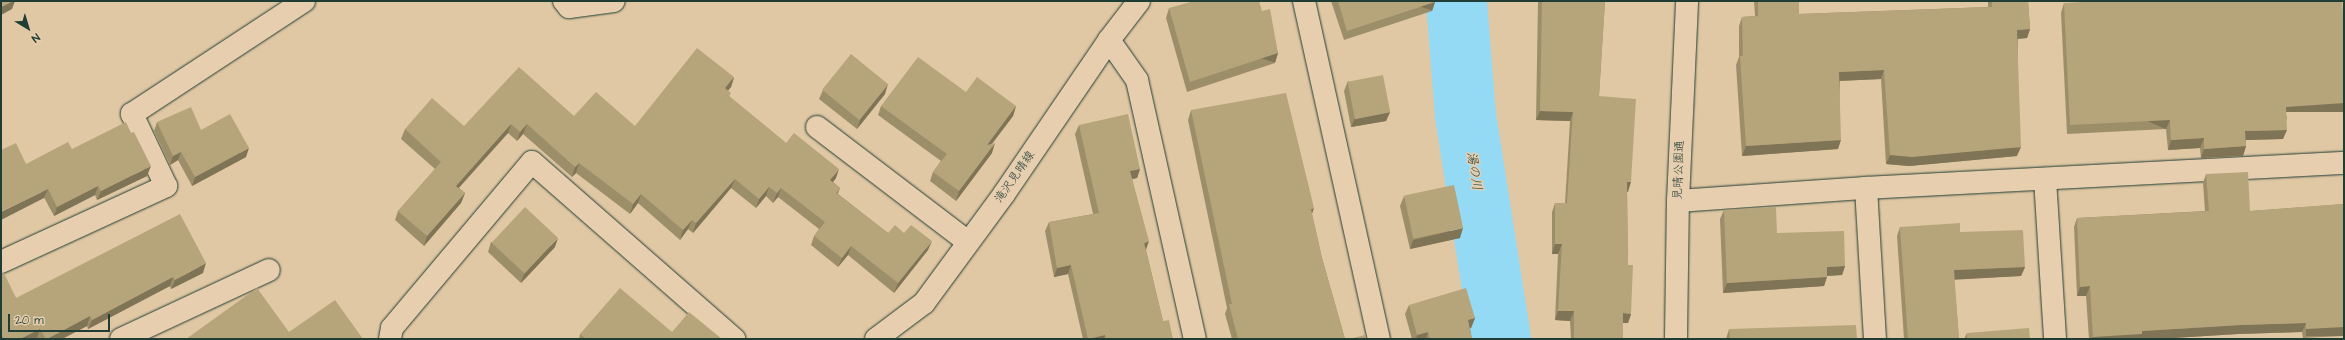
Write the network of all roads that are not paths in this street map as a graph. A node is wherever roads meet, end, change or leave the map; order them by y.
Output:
1 (304, 1) edge
2 (564, 1) edge
3 (614, 1) edge
4 (1139, 1) edge
5 (1304, 1) edge
6 (1687, 1) edge
7 (1109, 40) junction
8 (817, 127) dead end
9 (2344, 163) edge
10 (2045, 179) junction
11 (1866, 188) junction
12 (1678, 201) junction
13 (968, 242) junction
14 (1, 262) edge
15 (269, 270) dead end
16 (122, 339) edge
17 (390, 339) edge
18 (734, 339) edge
19 (876, 339) edge
20 (1195, 339) edge
21 (1379, 339) edge
22 (1676, 339) edge
23 (1875, 339) edge
24 (2055, 339) edge

1 - 14 street
2 - 3 street
4 - 7 street, 滝沢見晴線
5 - 21 street
6 - 12 street, 見晴公園通
7 - 13 street, 滝沢見晴線
7 - 20 street
8 - 13 street
9 - 10 street
10 - 11 street
10 - 24 street
11 - 12 street
11 - 23 street
12 - 22 street, 見晴公園通
13 - 19 street, 滝沢見晴線
15 - 16 street
17 - 18 street

